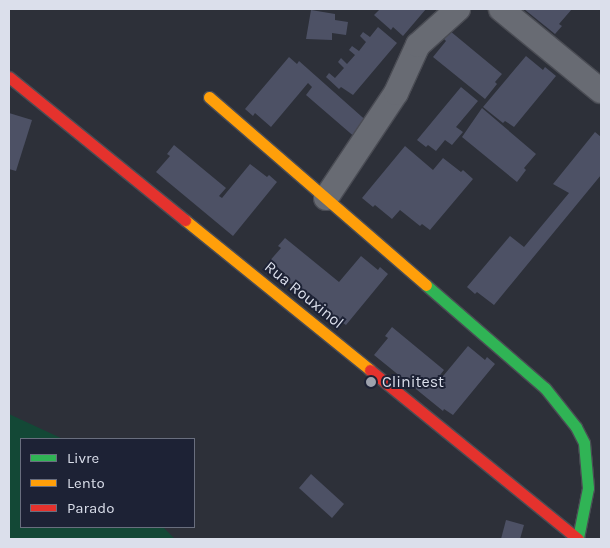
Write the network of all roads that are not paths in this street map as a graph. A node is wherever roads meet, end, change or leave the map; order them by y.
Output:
1 (458, 9) edge
2 (501, 9) edge
3 (9, 77) edge
4 (601, 91) edge
5 (209, 97) dead end
6 (326, 198) junction
7 (578, 538) edge

1 - 6 street
2 - 4 street
3 - 7 street, Rua Rouxinol
5 - 6 street
6 - 7 street

